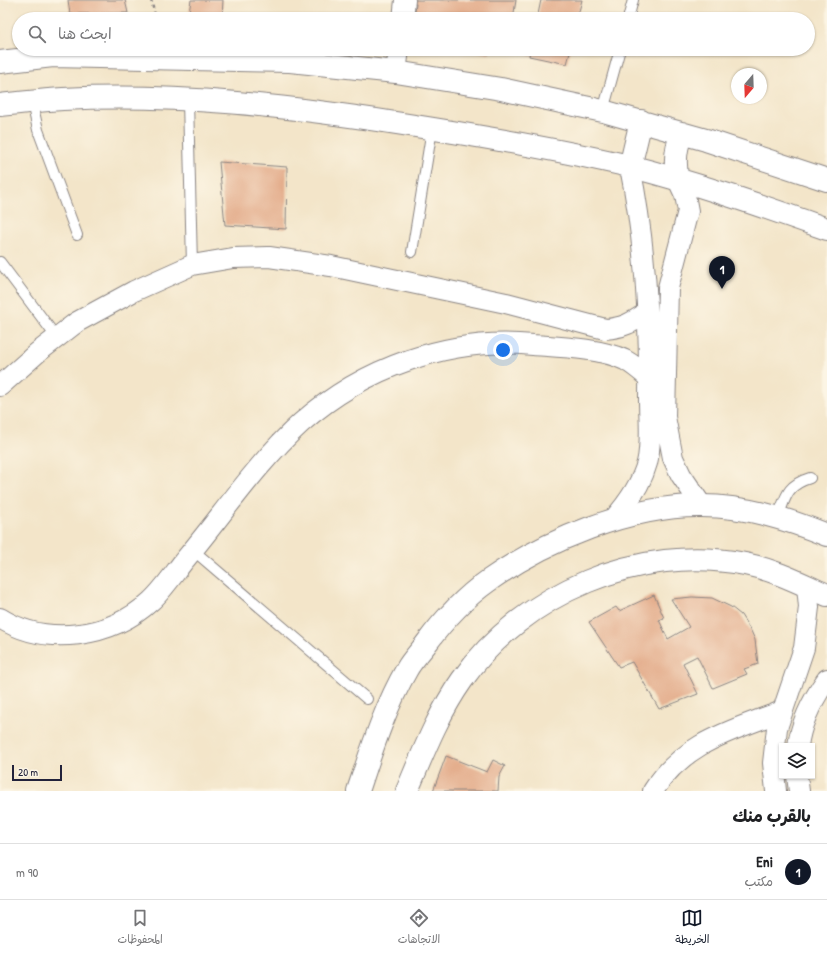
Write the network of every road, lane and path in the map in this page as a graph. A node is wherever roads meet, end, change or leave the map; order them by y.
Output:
1 (151, 0) edge
2 (405, 0) edge
3 (633, 0) edge
4 (154, 12) edge
5 (404, 12) edge
6 (630, 12) edge
7 (398, 56) edge
8 (618, 56) edge
9 (0, 62) edge
10 (396, 72) junction
11 (188, 100) junction
12 (32, 102) junction
13 (0, 105) edge
14 (603, 111) junction
15 (641, 122) junction
16 (432, 129) junction
17 (682, 133) junction
18 (630, 167) junction
19 (678, 180) junction
20 (827, 180) edge
21 (827, 229) edge
22 (77, 235) dead end
23 (412, 252) dead end
24 (0, 262) edge
25 (192, 265) junction
26 (646, 313) junction
27 (57, 338) junction
28 (650, 379) junction
29 (0, 386) edge
30 (810, 478) dead end
31 (702, 506) junction
32 (778, 517) junction
33 (613, 520) junction
34 (827, 535) edge
35 (193, 550) junction
36 (807, 586) junction
37 (827, 595) edge
38 (0, 618) edge
39 (827, 679) edge
40 (367, 699) dead end
41 (782, 711) junction
42 (798, 743) edge
43 (797, 779) edge
44 (358, 791) edge
45 (407, 791) edge
46 (653, 791) edge
47 (776, 791) edge
48 (799, 791) edge

1 - 4 path
2 - 5 street
3 - 6 lane
7 - 10 street
8 - 14 lane
9 - 10 street
10 - 14 street
11 - 12 street
11 - 16 street
11 - 25 lane
12 - 13 street
12 - 22 lane
14 - 15 street
15 - 17 street
15 - 18 street
16 - 18 street
16 - 23 lane
17 - 19 street
17 - 20 street
18 - 19 street
18 - 26 street
19 - 21 street
19 - 31 street
24 - 27 lane
25 - 26 street
25 - 27 street
26 - 28 street
27 - 29 street
28 - 33 street
28 - 35 street
30 - 32 lane
31 - 32 street
31 - 33 street
32 - 34 street
33 - 44 street
35 - 38 street
35 - 40 lane
36 - 37 street
36 - 41 street
36 - 45 street
39 - 42 street
41 - 46 street
41 - 47 street
43 - 48 street

